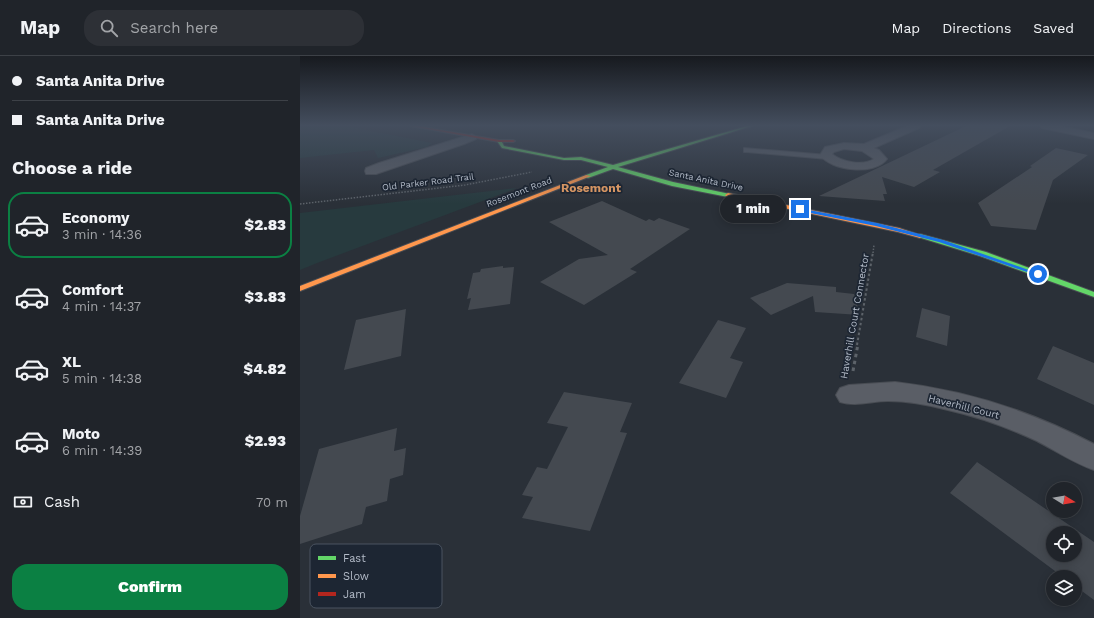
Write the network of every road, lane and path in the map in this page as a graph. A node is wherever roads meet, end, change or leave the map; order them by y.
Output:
1 (428, 152) edge
2 (576, 152) edge
3 (664, 152) edge
4 (773, 152) edge
5 (827, 152) edge
6 (873, 152) edge
7 (828, 157) junction
8 (613, 168) junction
9 (371, 171) dead end
10 (536, 172) dead end
11 (300, 204) edge
12 (875, 239) dead end
13 (300, 289) edge
14 (1094, 295) edge
15 (849, 395) joint
16 (1094, 458) edge

1 - 9 street
2 - 8 main road, Santa Anita Drive
3 - 8 main road, Rosemont Road
4 - 7 lane
5 - 7 street
6 - 7 street
8 - 13 main road, Rosemont Road
8 - 14 main road, Santa Anita Drive
10 - 11 path, Old Parker Road Trail
12 - 15 path, Haverhill Court Connector
15 - 16 street, Haverhill Court

